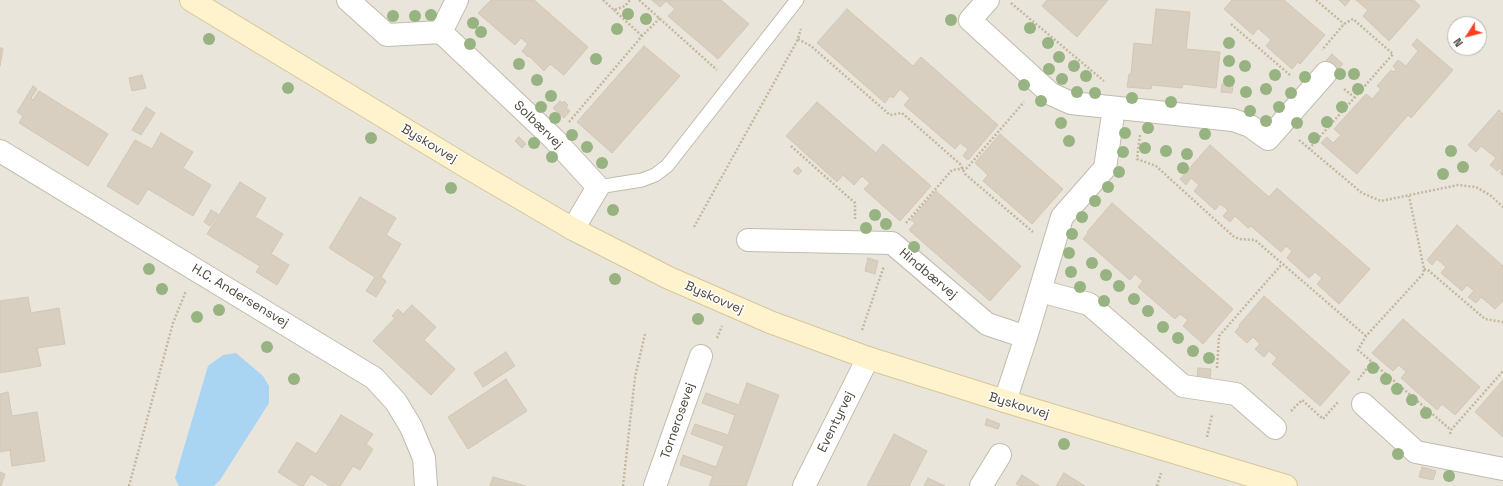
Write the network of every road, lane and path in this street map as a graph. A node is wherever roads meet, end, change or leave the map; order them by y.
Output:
1 (191, 0) edge
2 (348, 0) edge
3 (457, 0) edge
4 (603, 0) edge
5 (630, 0) edge
6 (639, 0) edge
7 (797, 0) edge
8 (988, 0) edge
9 (1316, 0) edge
10 (614, 10) junction
11 (660, 18) junction
12 (1230, 24) dead end
13 (1344, 24) dead end
14 (802, 26) dead end
15 (441, 32) junction
16 (642, 36) junction
17 (798, 39) junction
18 (1326, 72) dead end
19 (1296, 80) dead end
20 (732, 83) junction
21 (1040, 83) junction
22 (1114, 108) junction
23 (1142, 111) junction
24 (554, 139) junction
25 (791, 146) dead end
26 (0, 151) edge
27 (963, 168) junction
28 (598, 187) junction
29 (1409, 196) dead end
30 (694, 227) dead end
31 (573, 229) junction
32 (748, 240) dead end
33 (1056, 240) junction
34 (856, 242) junction
35 (892, 243) junction
36 (1282, 264) junction
37 (196, 269) junction
38 (1424, 269) junction
39 (1040, 291) junction
40 (730, 305) junction
41 (1503, 322) edge
42 (645, 334) dead end
43 (1366, 336) junction
44 (1026, 337) junction
45 (701, 356) joint
46 (861, 356) junction
47 (1372, 362) junction
48 (1503, 371) edge
49 (1216, 391) junction
50 (1355, 398) junction
51 (1005, 401) junction
52 (1275, 428) joint
53 (1451, 430) junction
54 (1000, 455) dead end
55 (1444, 457) junction
56 (1200, 460) junction
57 (1503, 469) edge
58 (128, 486) edge
59 (426, 486) edge
60 (623, 486) edge
61 (655, 486) edge
62 (804, 486) edge
63 (981, 486) edge
64 (1286, 486) edge

1 - 31 main road, Byskovvej
2 - 15 street
3 - 15 street
4 - 10 path
5 - 10 path
6 - 11 path
7 - 20 lane
8 - 21 street
9 - 13 path
10 - 16 path
11 - 16 path
11 - 20 path
12 - 19 path
14 - 17 path
15 - 24 street, Solbærvej
16 - 24 path
17 - 27 path
17 - 30 path
18 - 23 street
20 - 28 lane
21 - 22 street
21 - 27 path
22 - 23 street
22 - 33 street
23 - 36 path
24 - 28 street, Solbærvej
25 - 34 path
26 - 37 street, H.C. Andersensvej
27 - 33 path
27 - 35 path
28 - 31 street
29 - 38 path
31 - 40 main road, Byskovvej
32 - 34 street, Hindbærvej
33 - 39 street
34 - 35 street, Hindbærvej
35 - 44 street, Hindbærvej
35 - 46 path
36 - 43 path
36 - 49 path
37 - 58 path
37 - 59 street, H.C. Andersensvej
38 - 41 path
38 - 43 path
39 - 44 street
39 - 49 street
40 - 45 path
40 - 46 main road, Byskovvej
42 - 60 path
43 - 47 path
44 - 51 street
45 - 61 street, Tornerosevej
46 - 51 main road, Byskovvej
46 - 62 street, Eventyrvej
47 - 50 path
47 - 53 path
48 - 53 path
49 - 52 street
49 - 56 path
50 - 52 path
50 - 55 street
51 - 56 main road, Byskovvej
53 - 55 path
54 - 63 street
55 - 57 street
56 - 64 main road, Byskovvej

